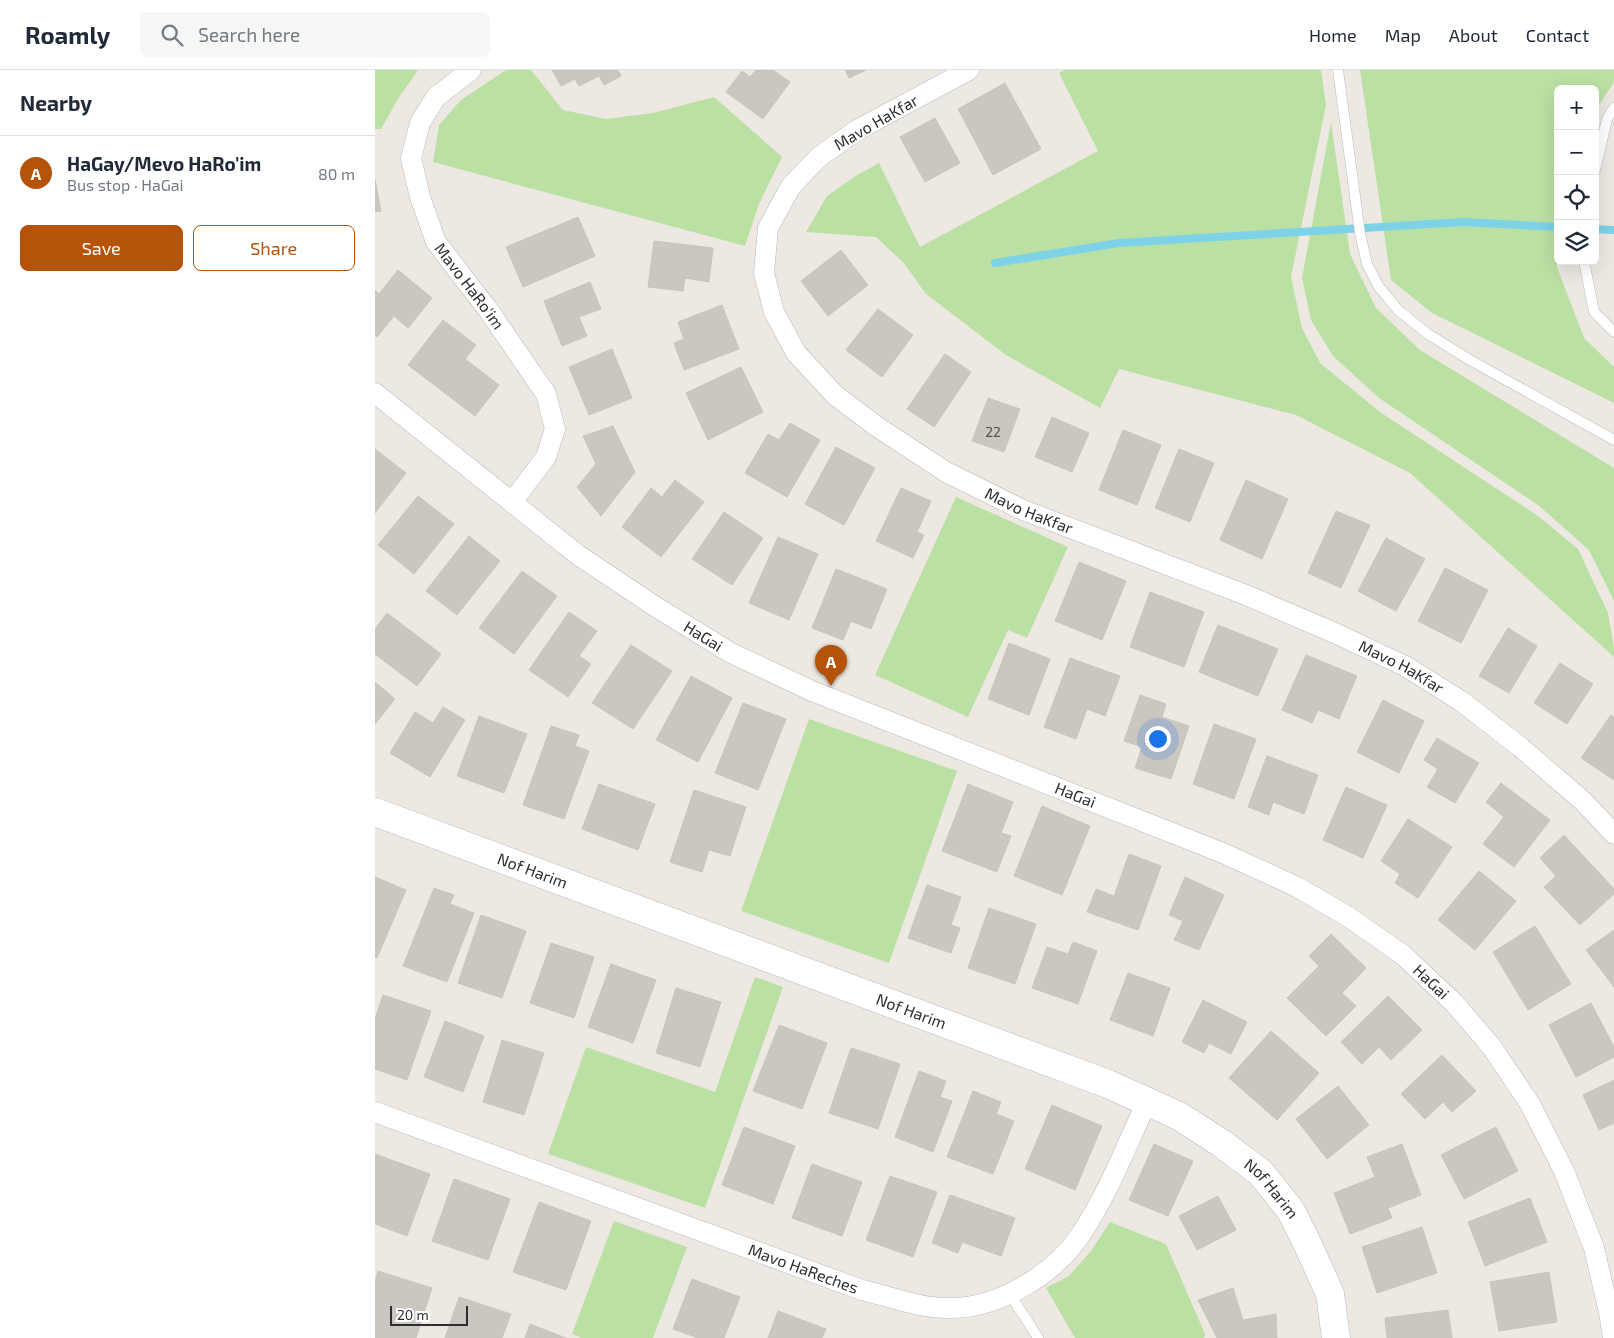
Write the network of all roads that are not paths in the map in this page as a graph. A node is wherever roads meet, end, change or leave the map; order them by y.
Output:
1 (471, 70) edge
2 (969, 70) edge
3 (1338, 70) edge
4 (1614, 108) edge
5 (1599, 153) edge
6 (1585, 265) edge
7 (1614, 332) edge
8 (375, 393) edge
9 (1614, 440) edge
10 (512, 502) junction
11 (375, 812) edge
12 (1614, 834) edge
13 (1147, 1102) junction
14 (375, 1112) edge
15 (1010, 1294) junction
16 (1038, 1338) edge
17 (1336, 1338) edge
18 (1613, 1338) edge

1 - 10 street, Mavo HaRo'im
2 - 12 street, Mavo HaKfar
3 - 9 lane
4 - 5 lane
6 - 7 lane
8 - 10 street, HaGai
10 - 18 street, HaGai
11 - 13 street, Nof Harim
13 - 15 street, Mavo HaReches
13 - 17 street, Nof Harim
14 - 15 street, Mavo HaReches
15 - 16 lane

